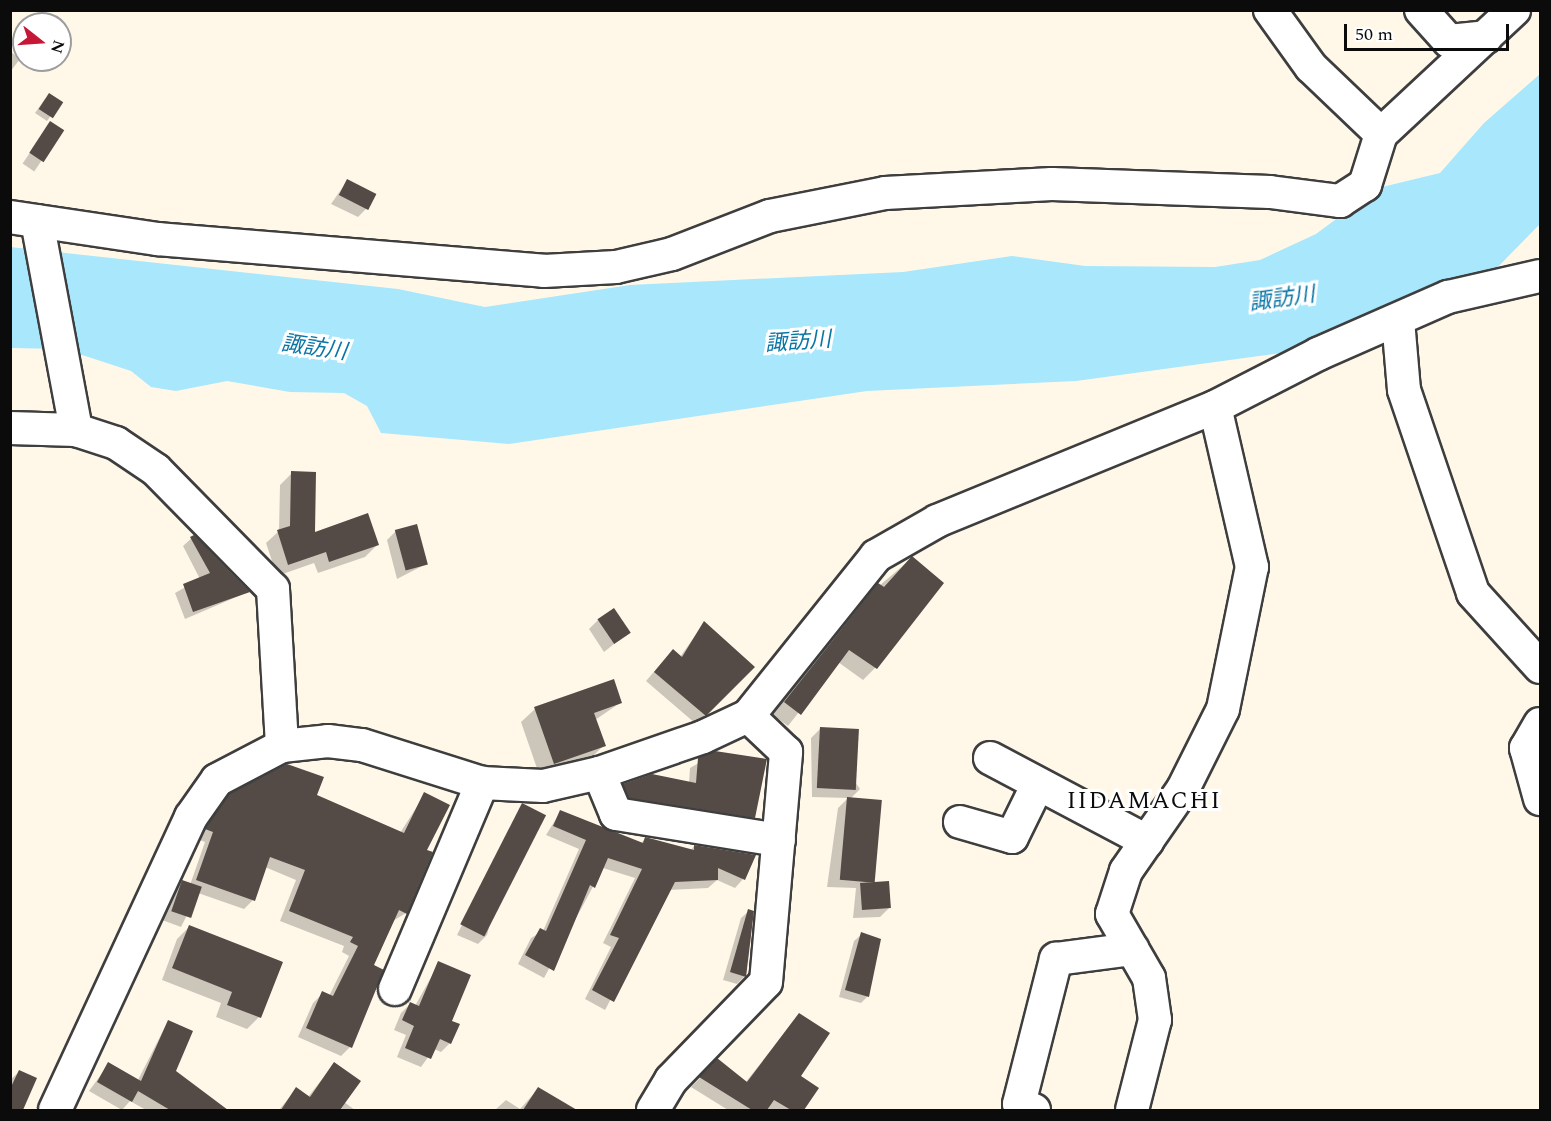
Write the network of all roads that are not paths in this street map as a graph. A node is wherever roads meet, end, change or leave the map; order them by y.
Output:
1 (1270, 10) edge
2 (1421, 10) edge
3 (1514, 10) edge
4 (1486, 37) junction
5 (1381, 134) junction
6 (24, 219) edge
7 (1540, 276) edge
8 (1398, 320) junction
9 (1215, 407) junction
10 (74, 420) junction
11 (10, 428) edge
12 (1540, 667) edge
13 (748, 716) junction
14 (1540, 724) edge
15 (282, 746) junction
16 (990, 758) dead end
17 (599, 773) junction
18 (482, 783) junction
19 (1038, 784) junction
20 (1540, 799) edge
21 (960, 822) dead end
22 (779, 840) junction
23 (1147, 841) junction
24 (1132, 949) junction
25 (395, 989) dead end
26 (55, 1110) edge
27 (653, 1110) edge
28 (1034, 1110) edge
29 (1132, 1110) edge

1 - 5 street
2 - 4 street
3 - 4 street
4 - 5 street
5 - 6 street
6 - 10 street
7 - 8 street
8 - 9 street
8 - 12 street
9 - 13 street
9 - 23 street
10 - 11 street
10 - 15 street
13 - 17 street
13 - 22 street
14 - 20 street
15 - 18 street
15 - 26 street
16 - 19 street
17 - 18 street
17 - 22 street
18 - 25 street
19 - 21 street
19 - 23 street
22 - 27 street
23 - 24 street
24 - 28 street
24 - 29 street

